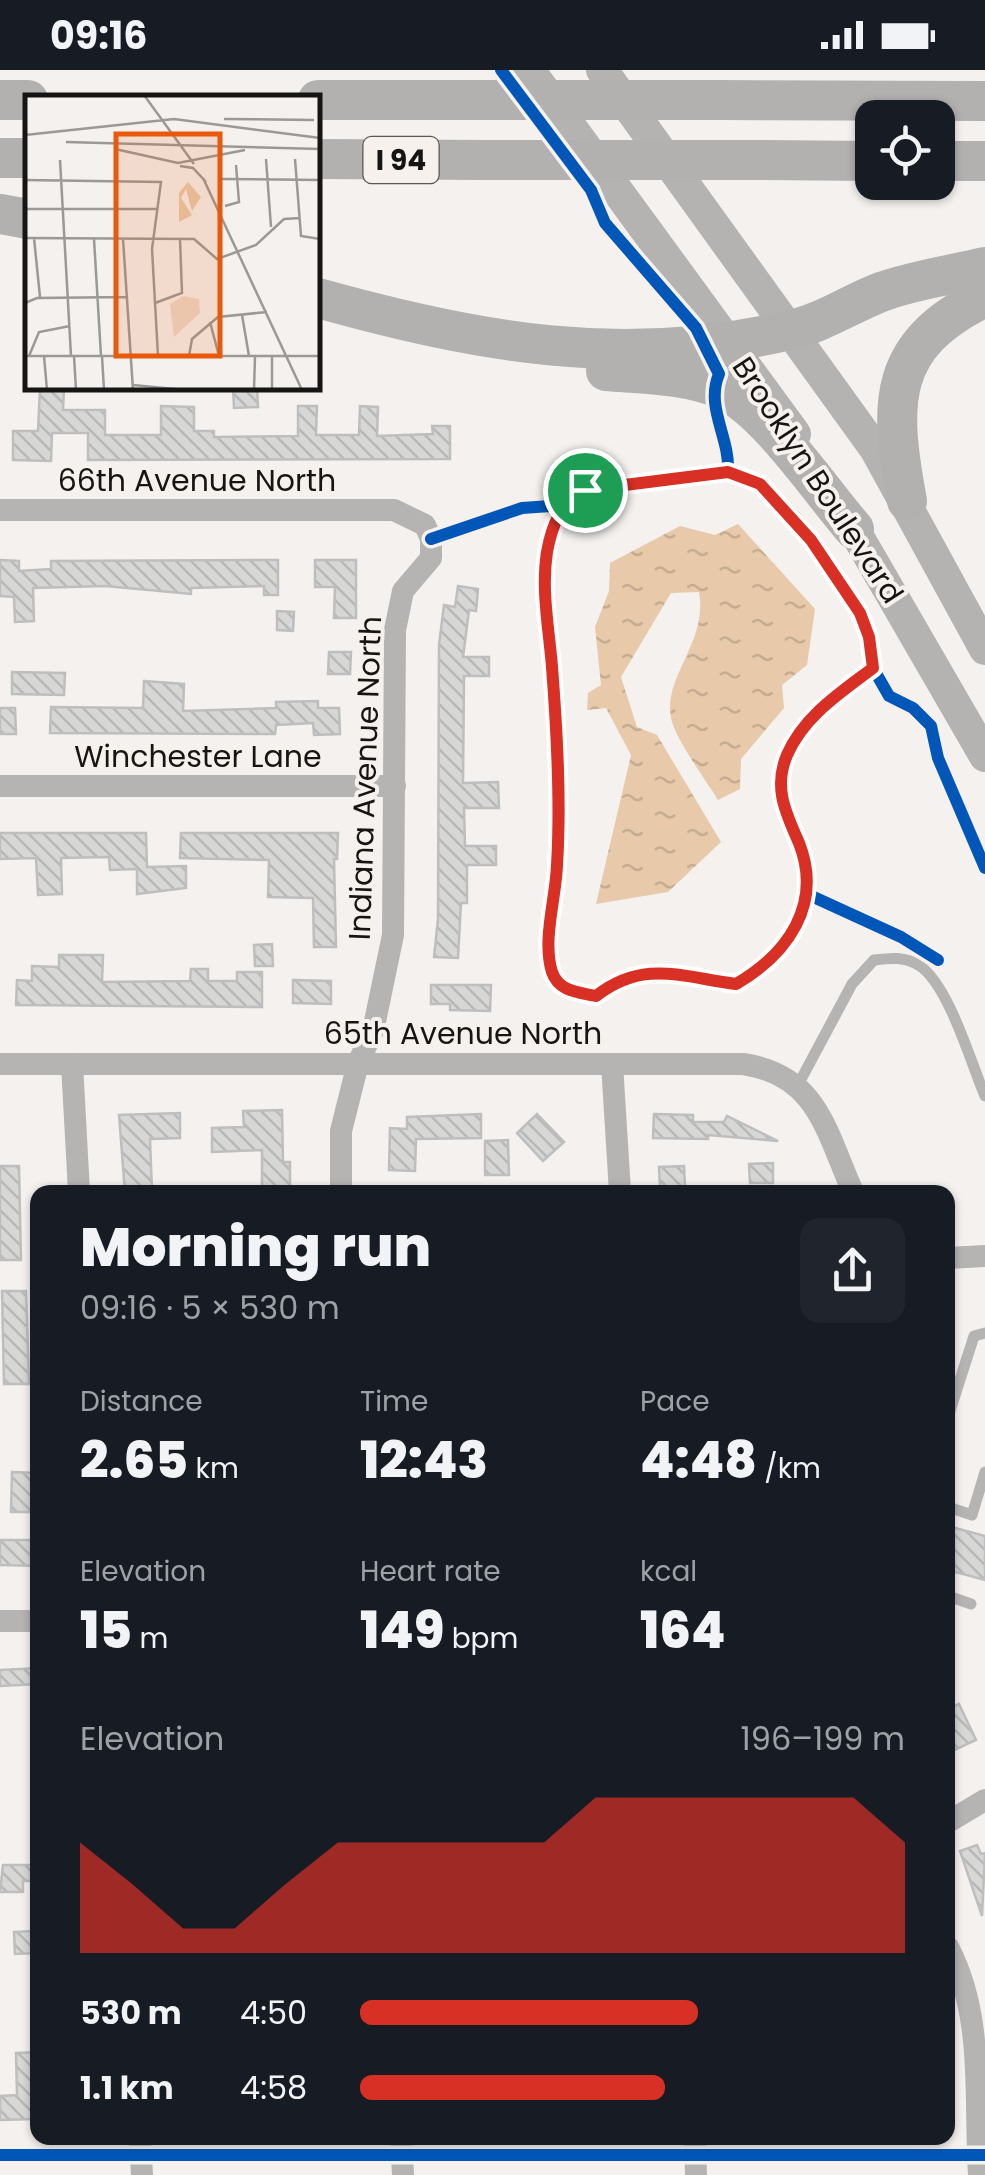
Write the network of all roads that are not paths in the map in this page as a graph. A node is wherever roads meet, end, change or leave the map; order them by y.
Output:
1 (529, 70) edge
2 (602, 70) edge
3 (320, 100) edge
4 (985, 101) edge
5 (320, 160) edge
6 (855, 160) edge
7 (955, 160) edge
8 (985, 161) edge
9 (0, 214) edge
10 (25, 218) edge
11 (985, 268) edge
12 (985, 293) edge
13 (320, 299) edge
14 (807, 325) junction
15 (729, 342) junction
16 (907, 501) junction
17 (0, 510) edge
18 (394, 510) joint
19 (854, 530) junction
20 (985, 648) edge
21 (985, 756) edge
22 (0, 786) edge
23 (395, 786) junction
24 (358, 1062) junction
25 (0, 1064) edge
26 (72, 1064) junction
27 (612, 1064) junction
28 (798, 1085) junction
29 (985, 1096) edge
30 (78, 1185) edge
31 (341, 1185) edge
32 (620, 1185) edge
33 (850, 1185) edge
34 (985, 1256) edge
35 (955, 1258) edge
36 (985, 1333) edge
37 (955, 1394) edge
38 (985, 1472) edge
39 (955, 1509) edge
40 (979, 1518) edge
41 (955, 1598) edge
42 (971, 1604) dead end
43 (0, 1620) edge
44 (30, 1620) edge
45 (985, 1800) edge
46 (955, 1818) edge
47 (955, 1964) edge
48 (140, 2145) edge
49 (401, 2145) edge
50 (695, 2145) edge
51 (142, 2175) edge
52 (403, 2175) edge
53 (696, 2175) edge
54 (979, 2175) edge

1 - 15 main road, Brooklyn Boulevard
2 - 14 main road, Brooklyn Boulevard
3 - 4 highway, I 94, bridge
5 - 6 highway, I 94, bridge
7 - 8 highway
9 - 10 highway
11 - 14 highway
12 - 14 highway
12 - 16 highway
13 - 15 highway
13 - 19 highway
14 - 15 highway
14 - 16 main road, Brooklyn Boulevard
15 - 19 main road, Brooklyn Boulevard
16 - 20 main road, Brooklyn Boulevard
17 - 18 street, 66th Avenue North
18 - 23 street, Indiana Avenue North
19 - 21 main road, Brooklyn Boulevard
22 - 23 street, Winchester Lane
23 - 24 street, Indiana Avenue North
24 - 26 street, 65th Avenue North
24 - 27 street, 65th Avenue North
24 - 31 street, Indiana Avenue North
25 - 26 street, 65th Avenue North
26 - 30 street
27 - 28 street, 65th Avenue North
27 - 32 street
28 - 29 lane
28 - 33 street
34 - 35 street
36 - 37 lane
38 - 40 lane
39 - 40 lane
41 - 42 lane
43 - 44 street
45 - 46 street
47 - 54 street
48 - 51 street
49 - 52 street
50 - 53 street

